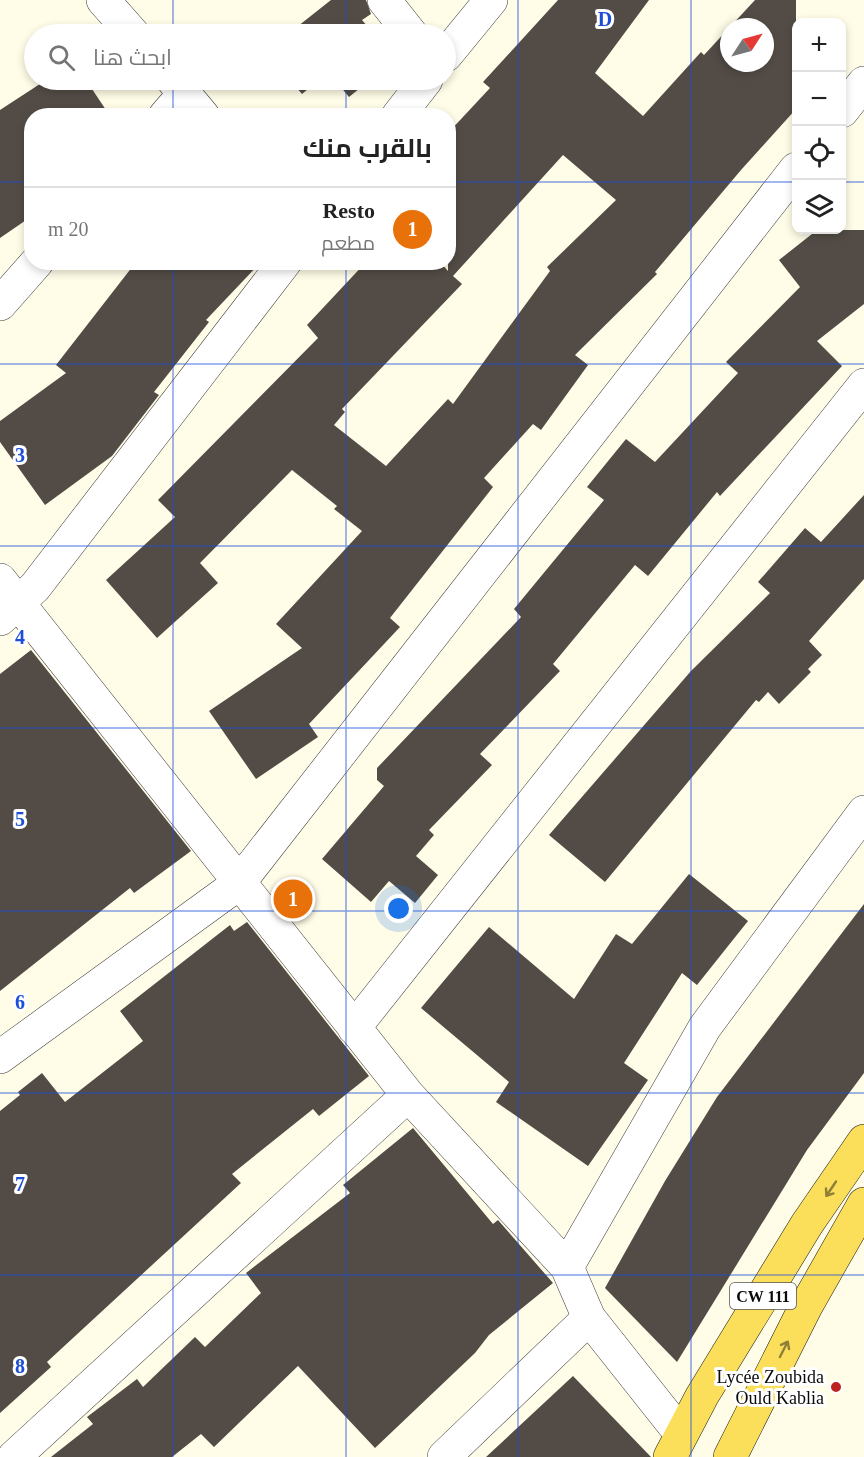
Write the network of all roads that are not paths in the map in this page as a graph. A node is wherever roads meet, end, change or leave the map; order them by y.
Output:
1 (103, 0) edge
2 (384, 0) edge
3 (491, 0) edge
4 (124, 24) edge
5 (403, 24) edge
6 (456, 43) edge
7 (864, 82) edge
8 (418, 90) edge
9 (846, 106) edge
10 (404, 108) edge
11 (792, 174) edge
12 (30, 270) edge
13 (279, 270) edge
14 (0, 304) edge
15 (864, 385) edge
16 (6, 601) edge
17 (864, 812) edge
18 (238, 884) junction
19 (354, 1028) junction
20 (0, 1057) edge
21 (408, 1095) junction
22 (864, 1141) edge
23 (864, 1204) edge
24 (567, 1267) junction
25 (589, 1318) junction
26 (675, 1445) edge
27 (14, 1457) edge
28 (444, 1457) edge
29 (729, 1457) edge

1 - 4 street
2 - 5 street
3 - 6 street
7 - 9 street
8 - 10 street
11 - 18 street
12 - 14 street
13 - 16 street
15 - 19 street
16 - 18 street
17 - 24 street
18 - 19 street
18 - 20 street
19 - 21 street
21 - 24 street
21 - 27 street
22 -> 26 main road, CW 111
29 -> 23 main road, CW 111
24 - 25 street
25 - 26 street
25 - 28 street

